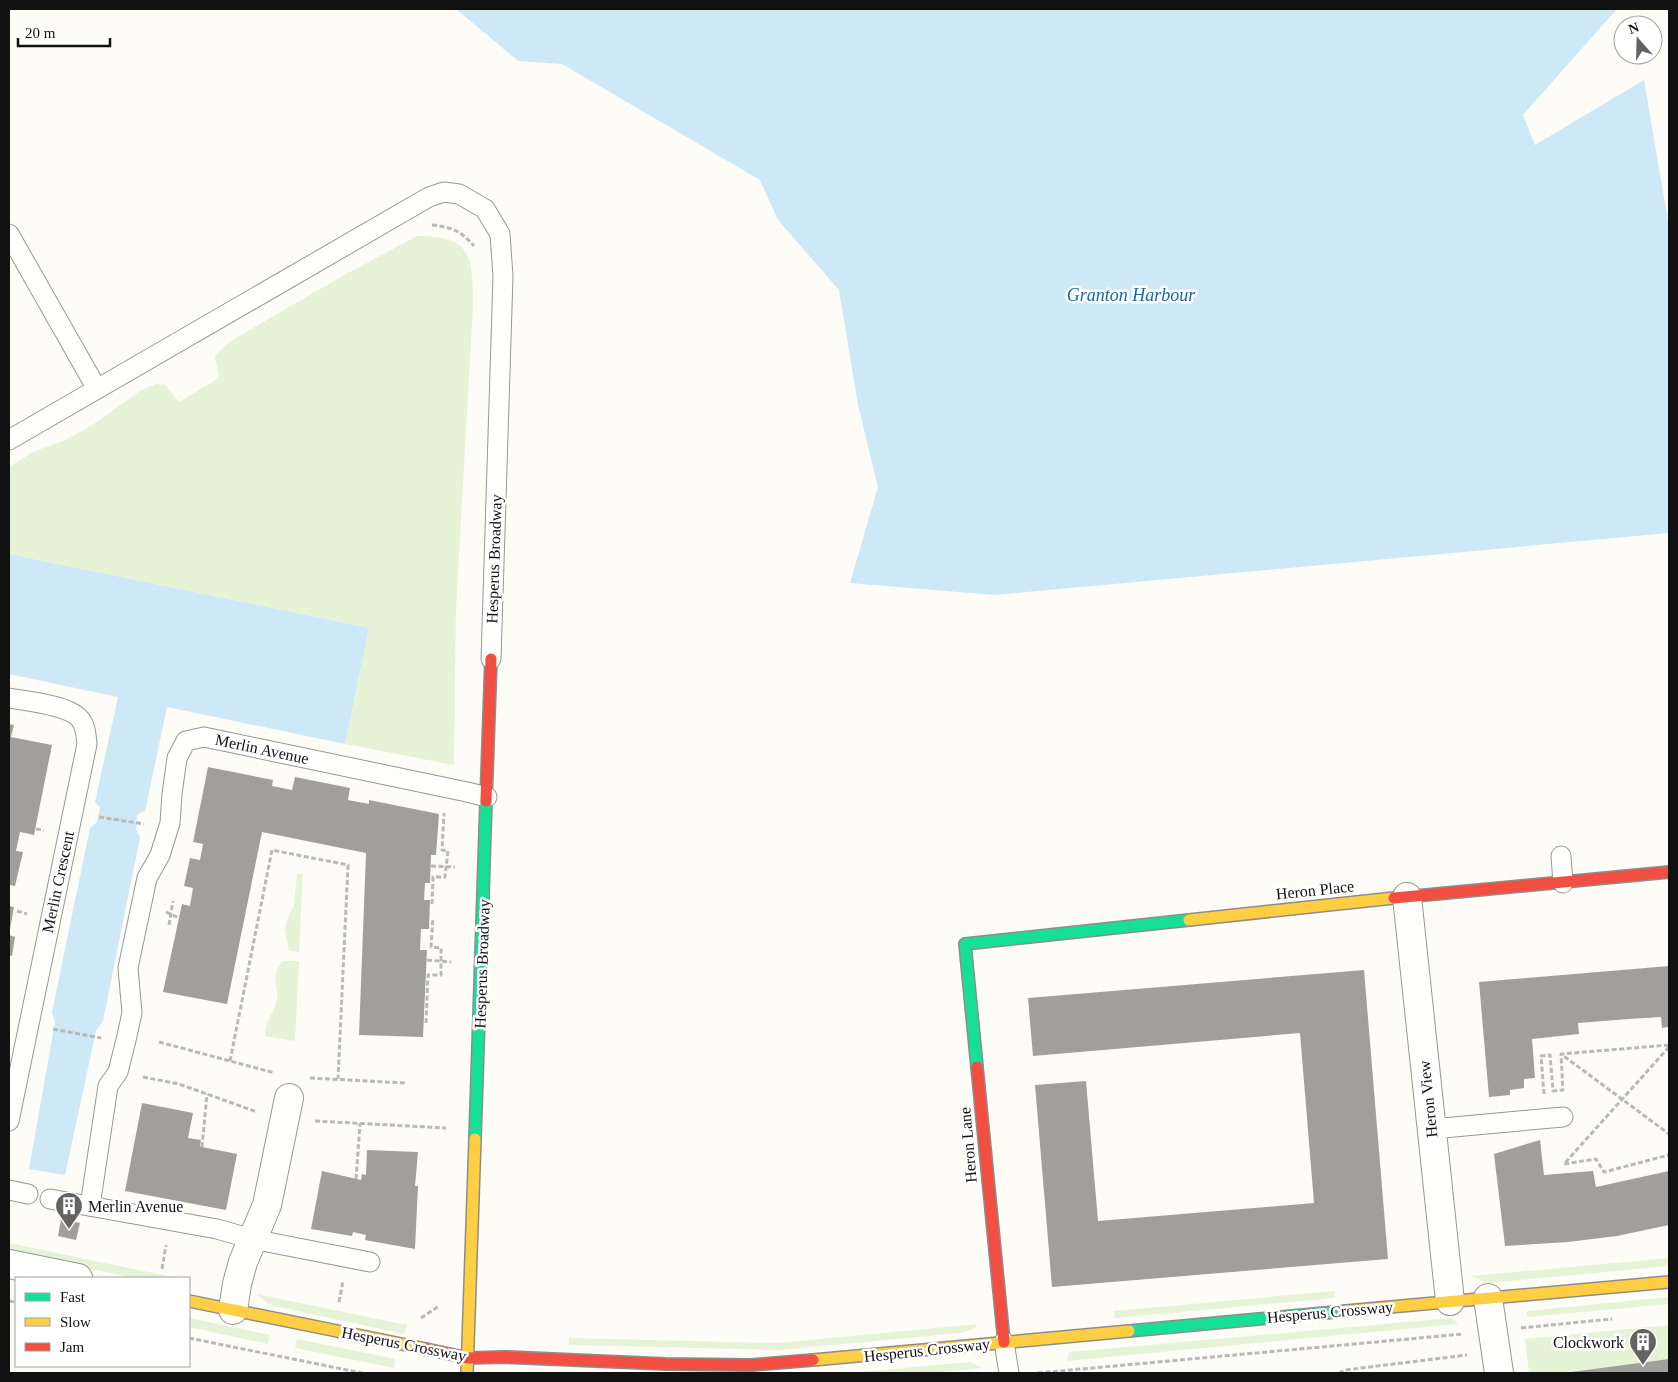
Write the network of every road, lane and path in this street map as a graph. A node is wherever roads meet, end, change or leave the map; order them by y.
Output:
1 (9, 234) edge
2 (97, 389) junction
3 (9, 440) edge
4 (491, 659) joint
5 (9, 698) edge
6 (487, 797) junction
7 (444, 810) dead end
8 (97, 816) dead end
9 (140, 824) dead end
10 (36, 829) dead end
11 (43, 830) dead end
12 (1561, 856) dead end
13 (431, 866) dead end
14 (445, 866) junction
15 (463, 867) dead end
16 (1669, 872) edge
17 (1563, 882) junction
18 (1407, 897) junction
19 (173, 901) dead end
20 (432, 904) dead end
21 (16, 911) dead end
22 (26, 913) dead end
23 (433, 918) dead end
24 (169, 925) dead end
25 (965, 944) joint
26 (426, 960) dead end
27 (441, 962) junction
28 (459, 962) dead end
29 (426, 1023) dead end
30 (48, 1028) dead end
31 (95, 1037) dead end
32 (1669, 1046) edge
33 (1561, 1054) junction
34 (230, 1061) dead end
35 (338, 1079) dead end
36 (207, 1094) dead end
37 (289, 1098) dead end
38 (1545, 1099) dead end
39 (1622, 1099) junction
40 (1563, 1117) dead end
41 (9, 1121) edge
42 (360, 1123) dead end
43 (1432, 1129) junction
44 (1669, 1134) edge
45 (202, 1147) dead end
46 (1669, 1155) edge
47 (356, 1178) dead end
48 (9, 1190) edge
49 (28, 1194) dead end
50 (50, 1199) dead end
51 (90, 1206) junction
52 (252, 1239) junction
53 (370, 1262) dead end
54 (25, 1270) edge
55 (71, 1277) edge
56 (1669, 1282) edge
57 (1488, 1298) junction
58 (190, 1301) edge
59 (1450, 1301) junction
60 (233, 1310) junction
61 (1622, 1318) dead end
62 (1517, 1328) dead end
63 (1464, 1334) dead end
64 (190, 1338) edge
65 (1004, 1342) junction
66 (1471, 1352) dead end
67 (468, 1358) junction
68 (812, 1367) edge
69 (1038, 1372) edge
70 (362, 1373) edge
71 (467, 1373) edge
72 (1009, 1373) edge
73 (1339, 1373) edge
74 (1499, 1373) edge

1 - 2 lane
2 - 3 lane, Hesperus Broadway
2 - 4 lane, Hesperus Broadway
4 - 6 street, Hesperus Broadway
5 - 41 lane, Merlin Crescent
6 - 51 lane, Merlin Avenue
6 - 67 street, Hesperus Broadway
7 - 14 path
8 - 9 path
10 - 11 path
12 - 17 lane
13 - 14 path
14 - 15 path
14 - 20 path
16 - 17 street, Heron Place
17 - 18 street, Heron Place
18 - 25 street, Heron Place
18 - 43 street, Heron View
19 - 24 path
21 - 22 path
23 - 27 path
25 - 65 street, Heron Lane
26 - 27 path
27 - 28 path
27 - 29 path
30 - 31 path
32 - 33 path
32 - 39 path
33 - 38 path
33 - 39 path
34 - 35 path
36 - 45 path
37 - 52 street
39 - 44 path
39 - 46 path
40 - 43 lane
42 - 47 path
43 - 59 street, Heron View
48 - 49 lane
50 - 51 lane
51 - 52 lane
52 - 53 lane
52 - 60 street
54 - 55 street
56 - 57 street, Hesperus Crossway
57 - 59 street, Hesperus Crossway
57 - 74 street
58 - 60 street, Hesperus Crossway
59 - 65 street, Hesperus Crossway
60 - 67 street, Hesperus Crossway
61 - 62 path
63 - 69 path
64 - 70 path
65 - 68 street, Hesperus Crossway
65 - 72 lane
66 - 73 path
67 - 68 street, Hesperus Crossway
67 - 71 street, Hesperus Broadway

